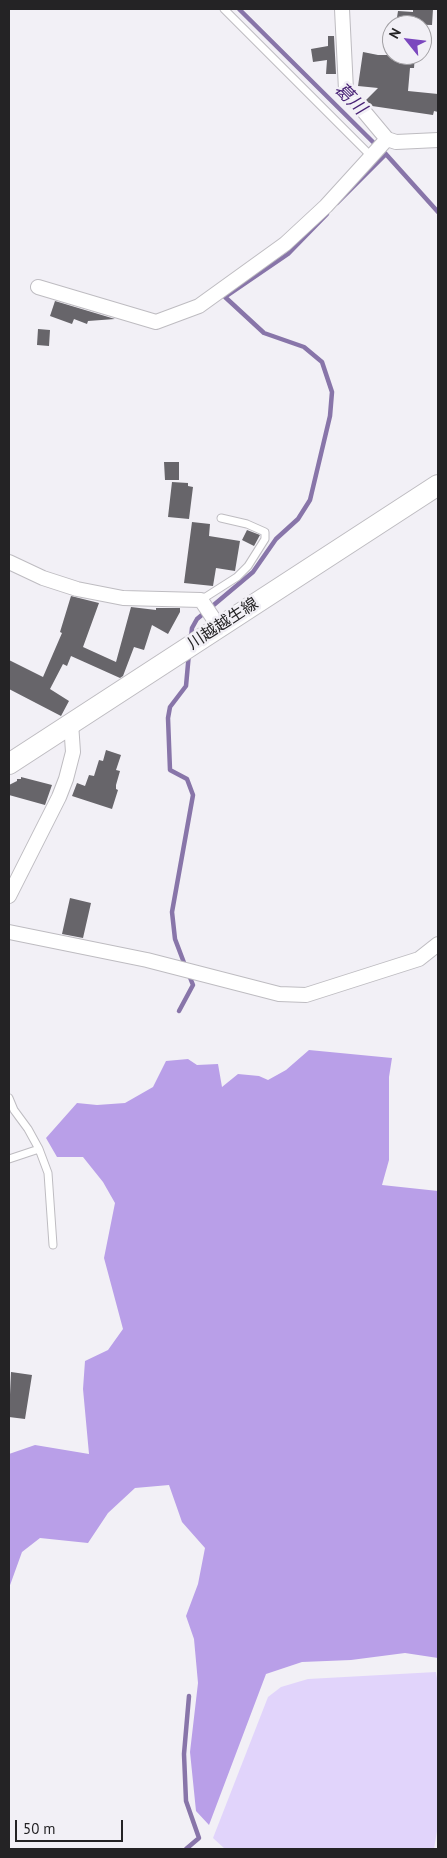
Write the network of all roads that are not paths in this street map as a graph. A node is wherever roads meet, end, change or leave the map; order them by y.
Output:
1 (224, 9) edge
2 (342, 9) edge
3 (387, 139) junction
4 (438, 140) edge
5 (371, 156) junction
6 (38, 287) dead end
7 (438, 485) edge
8 (221, 518) dead end
9 (9, 562) edge
10 (201, 600) junction
11 (219, 628) junction
12 (71, 723) junction
13 (9, 764) edge
14 (13, 879) edge
15 (9, 896) edge
16 (9, 932) edge
17 (438, 944) edge
18 (9, 1098) edge
19 (39, 1149) junction
20 (9, 1159) edge
21 (53, 1245) dead end

1 - 5 lane
2 - 3 street
3 - 4 street
3 - 5 street
5 - 6 street
7 - 11 main road, 川越越生線
8 - 10 lane
9 - 10 street
10 - 11 street
11 - 12 main road, 川越越生線
12 - 13 main road, 川越越生線
12 - 14 street
14 - 15 street
16 - 17 street
18 - 19 lane
19 - 20 lane
19 - 21 lane

